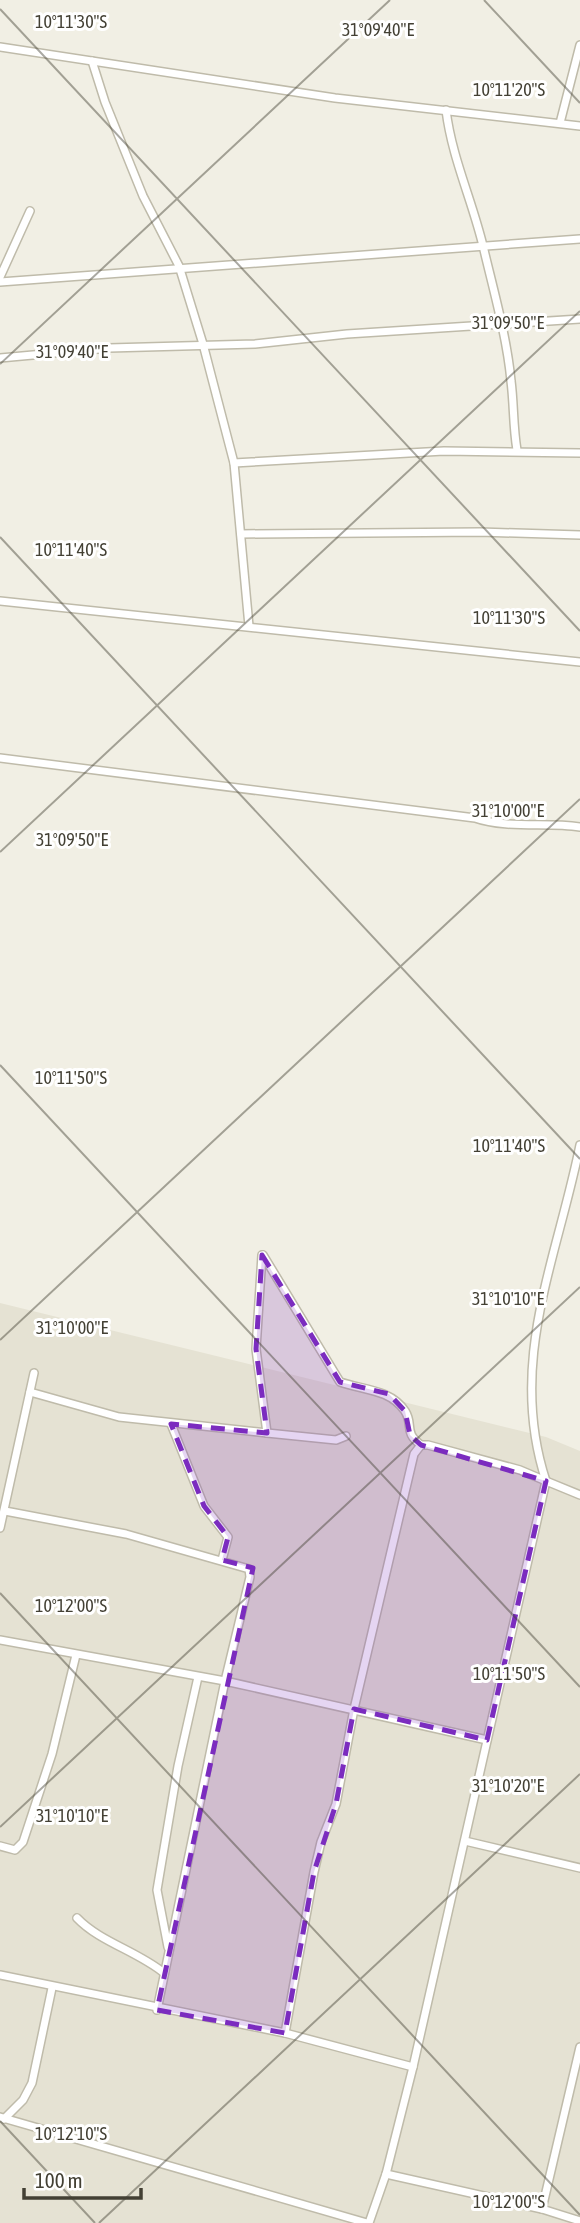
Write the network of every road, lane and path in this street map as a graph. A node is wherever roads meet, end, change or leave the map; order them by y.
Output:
1 (580, 45) edge
2 (0, 47) edge
3 (93, 61) junction
4 (446, 110) junction
5 (560, 123) junction
6 (580, 126) edge
7 (30, 211) dead end
8 (580, 239) edge
9 (483, 246) junction
10 (179, 266) junction
11 (0, 279) edge
12 (580, 319) edge
13 (500, 324) junction
14 (203, 344) junction
15 (0, 358) edge
16 (517, 450) junction
17 (580, 453) edge
18 (234, 463) junction
19 (241, 534) junction
20 (580, 536) edge
21 (0, 601) edge
22 (249, 626) junction
23 (580, 662) edge
24 (0, 758) edge
25 (580, 827) edge
26 (580, 1145) edge
27 (34, 1373) dead end
28 (30, 1392) junction
29 (170, 1424) junction
30 (267, 1433) junction
31 (346, 1436) dead end
32 (421, 1444) junction
33 (546, 1481) junction
34 (580, 1495) edge
35 (5, 1511) junction
36 (0, 1528) edge
37 (222, 1560) junction
38 (0, 1640) edge
39 (76, 1654) junction
40 (198, 1677) junction
41 (225, 1681) junction
42 (354, 1709) junction
43 (487, 1740) junction
44 (465, 1841) junction
45 (0, 1846) edge
46 (580, 1868) edge
47 (77, 1918) dead end
48 (168, 1949) junction
49 (164, 1973) junction
50 (0, 1975) edge
51 (52, 1988) junction
52 (157, 2010) junction
53 (285, 2033) junction
54 (580, 2046) edge
55 (413, 2067) junction
56 (577, 2077) edge
57 (2, 2118) edge
58 (386, 2174) junction
59 (542, 2209) junction
60 (580, 2221) edge
61 (368, 2223) edge

1 - 5 street
2 - 3 street
3 - 4 street
3 - 10 street
4 - 5 street
4 - 9 street
5 - 6 street
7 - 11 street
8 - 9 street
9 - 10 street
9 - 13 street
10 - 11 street
10 - 14 street
12 - 13 street
13 - 14 street
13 - 16 street
14 - 15 street
14 - 18 street
16 - 17 street
16 - 18 street
18 - 19 street
19 - 20 street
19 - 22 street
21 - 22 street
22 - 23 street
24 - 25 street
26 - 33 street
27 - 28 street
28 - 29 street
28 - 35 street
29 - 30 street
29 - 37 street
30 - 31 street
30 - 32 street
32 - 33 street
32 - 42 street
33 - 34 street
33 - 43 street
35 - 36 street
35 - 37 street
37 - 41 street
38 - 39 street
39 - 40 street
39 - 45 street
40 - 41 street
40 - 48 street
41 - 42 street
41 - 48 street
42 - 43 street
42 - 53 street
43 - 44 street
44 - 46 street
44 - 55 street
47 - 49 street
48 - 49 street
49 - 52 street
50 - 51 street
51 - 52 street
51 - 57 street
52 - 53 street
53 - 55 street
54 - 56 street
55 - 58 street
56 - 59 street
57 - 61 street
58 - 59 street
58 - 61 street
59 - 60 street

